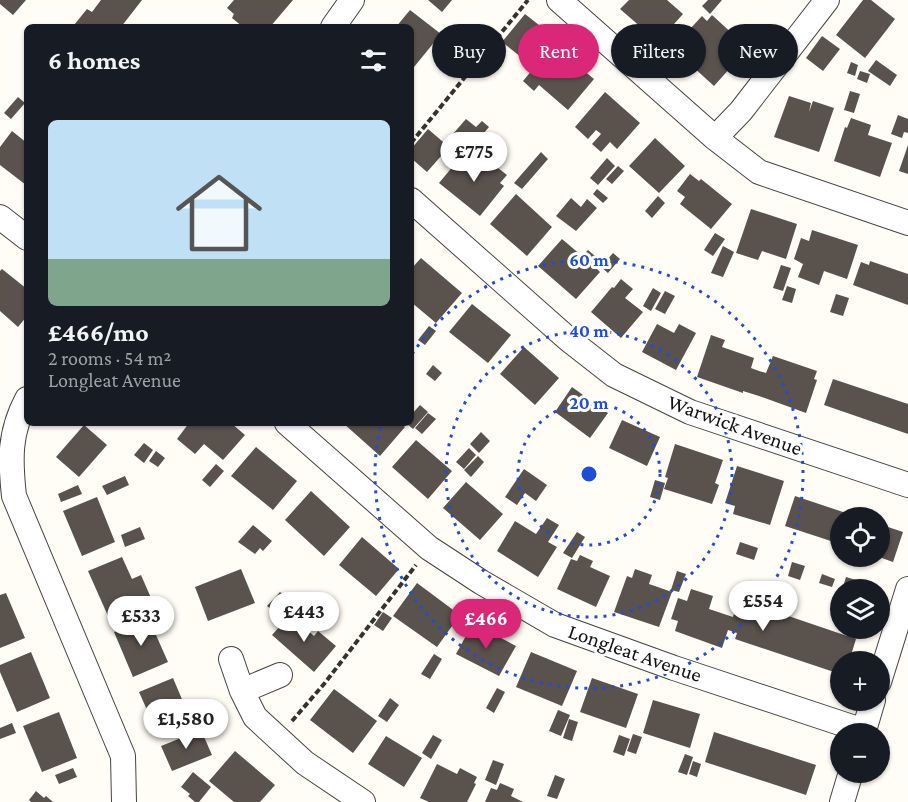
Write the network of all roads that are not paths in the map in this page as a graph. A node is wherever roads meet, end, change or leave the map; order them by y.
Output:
1 (352, 0) edge
2 (559, 0) edge
3 (827, 0) edge
4 (335, 24) edge
5 (715, 138) junction
6 (414, 203) edge
7 (0, 217) edge
8 (908, 223) edge
9 (24, 236) edge
10 (24, 407) edge
11 (290, 426) edge
12 (6, 473) edge
13 (908, 485) edge
14 (908, 589) edge
15 (889, 651) edge
16 (231, 659) dead end
17 (280, 675) dead end
18 (242, 691) junction
19 (837, 723) edge
20 (848, 783) edge
21 (124, 802) edge
22 (363, 802) edge
23 (842, 802) edge

1 - 4 street
2 - 5 street
3 - 5 street
5 - 8 street
6 - 13 street, Warwick Avenue
7 - 9 street
10 - 12 street
11 - 19 street, Longleat Avenue
12 - 21 street
14 - 15 street
16 - 18 street
17 - 18 street
18 - 22 street
20 - 23 street

